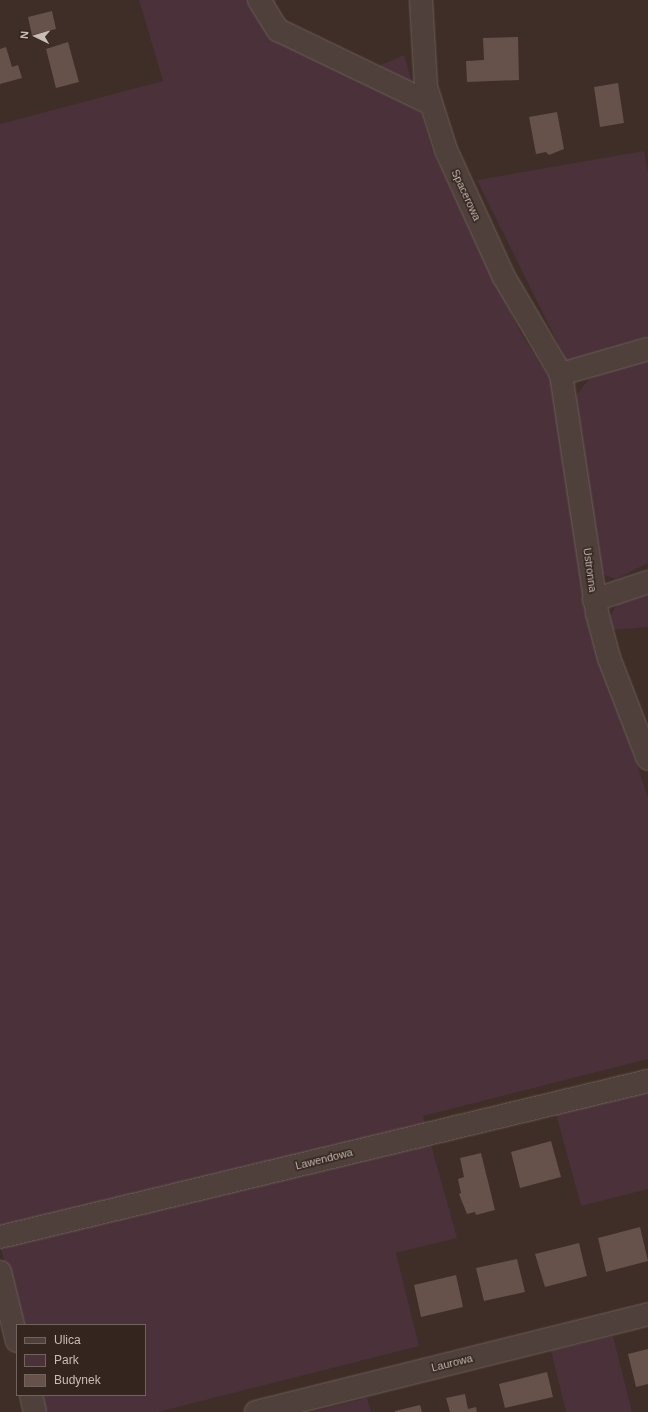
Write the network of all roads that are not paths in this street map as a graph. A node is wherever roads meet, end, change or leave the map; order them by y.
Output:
1 (259, 0) edge
2 (421, 0) edge
3 (430, 103) junction
4 (648, 349) edge
5 (561, 374) junction
6 (648, 582) edge
7 (594, 600) junction
8 (648, 759) edge
9 (648, 1081) edge
10 (0, 1237) edge
11 (0, 1272) edge
12 (648, 1314) edge
13 (16, 1337) edge
14 (30, 1396) edge
15 (35, 1412) edge
16 (256, 1412) edge

1 - 3 street
2 - 3 street, Spacerowa
3 - 5 street, Spacerowa
4 - 5 street
5 - 7 street, Ustronna
6 - 7 street
7 - 8 street, Ustronna
9 - 10 street, Lawendowa
11 - 13 street
12 - 16 street, Laurowa
14 - 15 street

